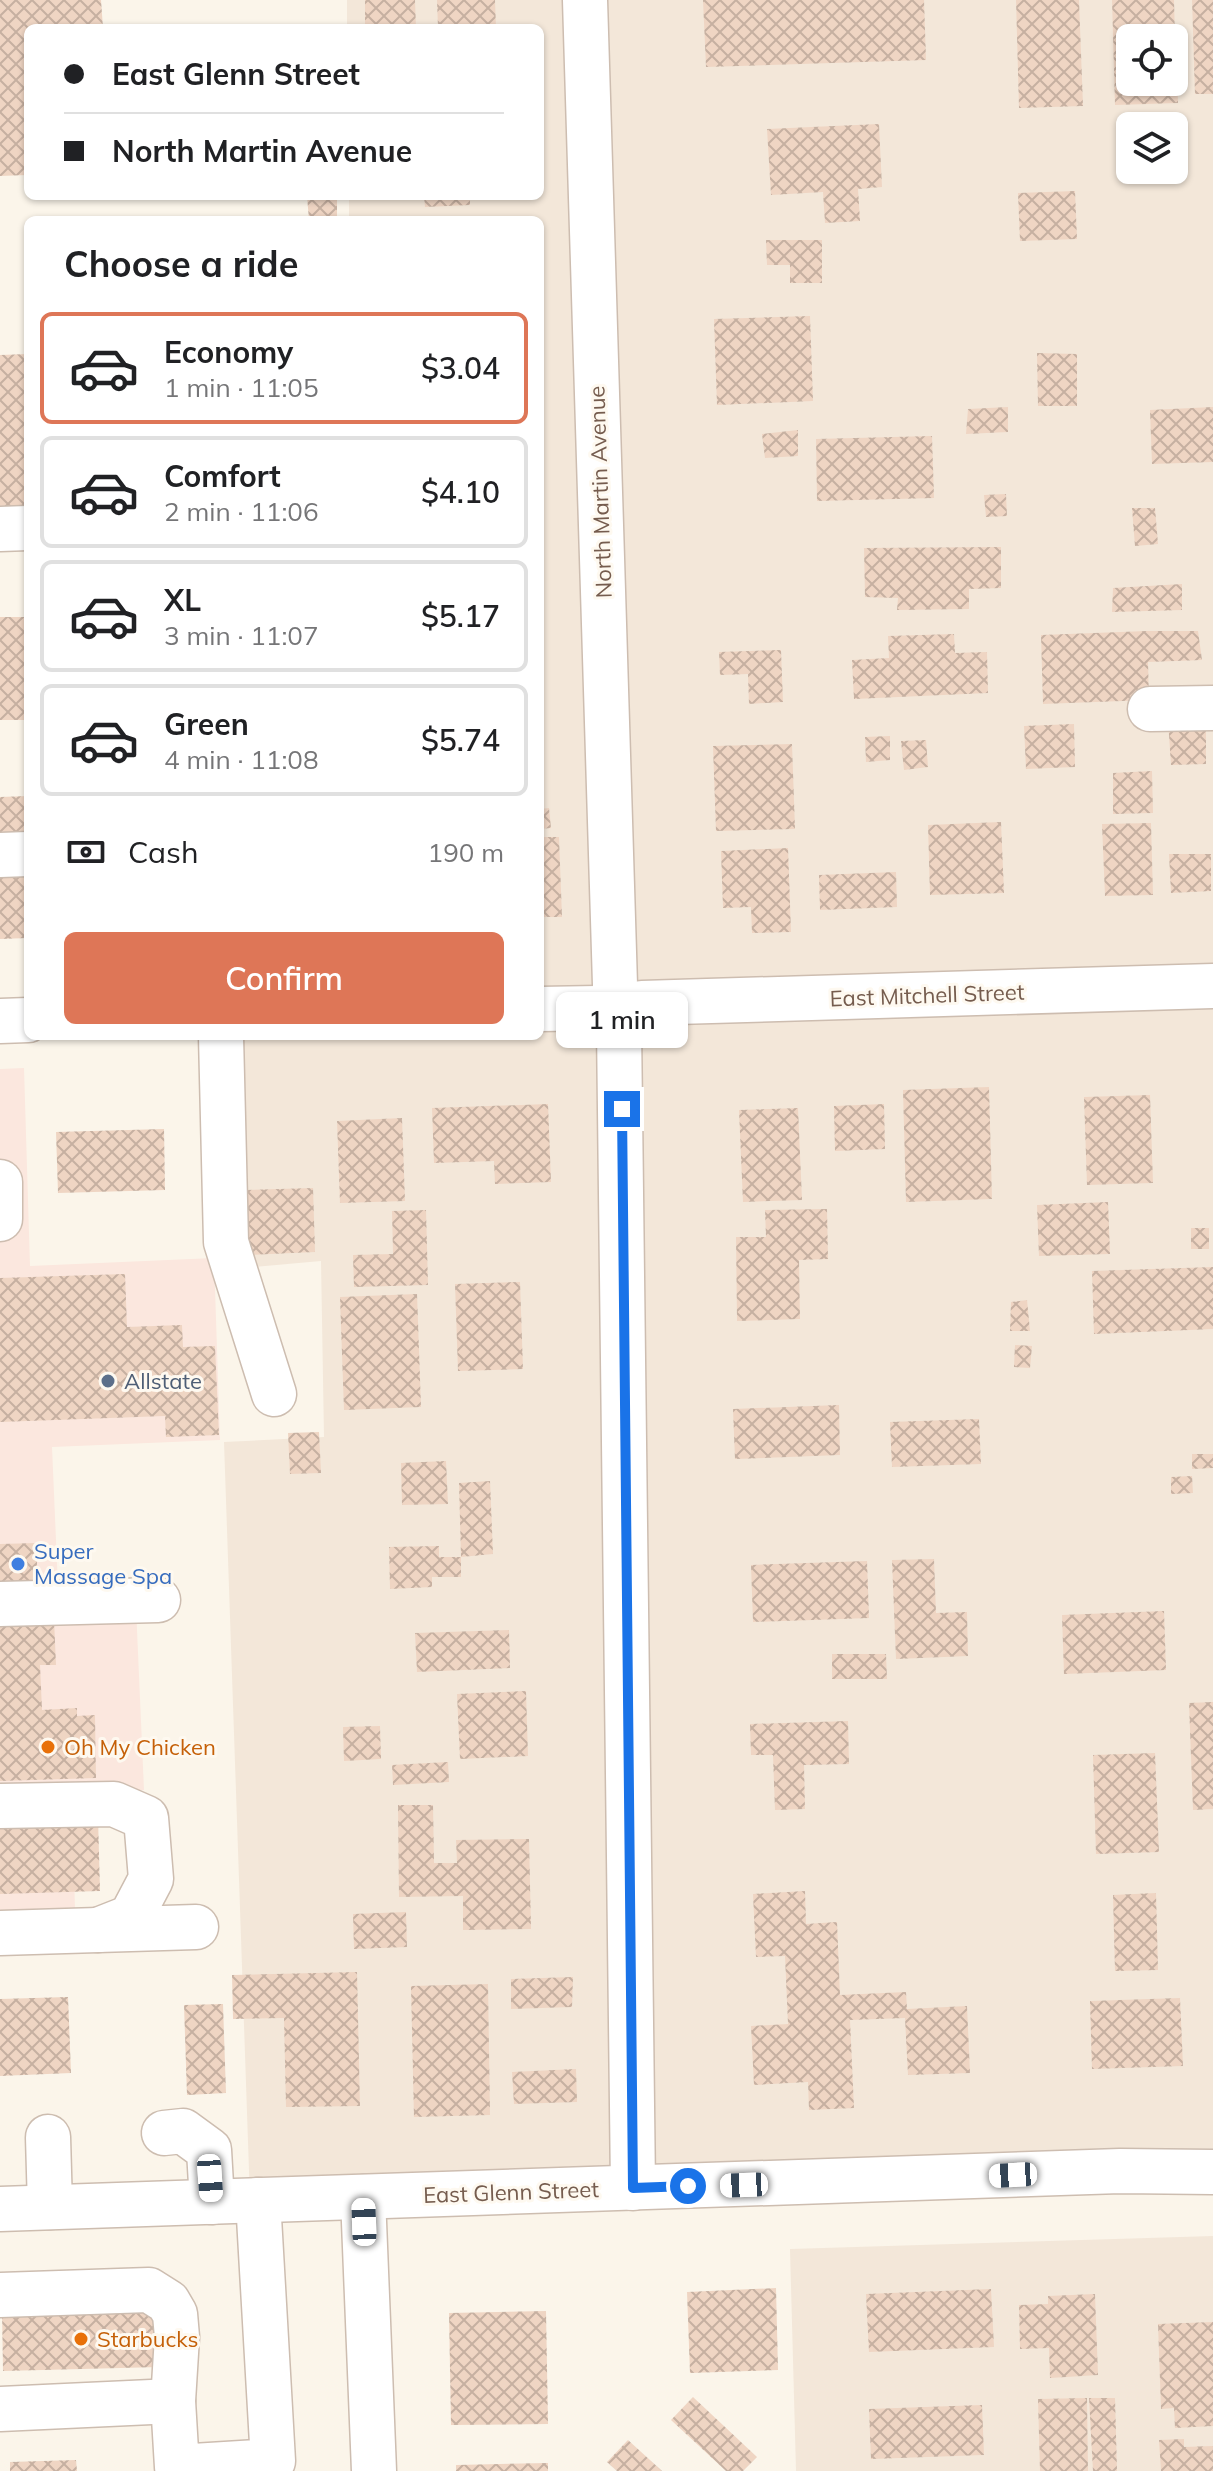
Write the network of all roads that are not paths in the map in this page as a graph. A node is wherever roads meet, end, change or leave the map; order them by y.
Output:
1 (585, 0) edge
2 (24, 528) edge
3 (0, 529) edge
4 (1213, 708) edge
5 (1150, 709) dead end
6 (24, 854) edge
7 (0, 855) edge
8 (1213, 986) edge
9 (619, 1006) junction
10 (544, 1009) edge
11 (24, 1020) edge
12 (0, 1021) edge
13 (221, 1040) edge
14 (0, 1182) edge
15 (0, 1219) edge
16 (274, 1394) dead end
17 (158, 1600) dead end
18 (0, 1604) edge
19 (0, 1806) edge
20 (196, 1927) dead end
21 (98, 1930) junction
22 (0, 1933) edge
23 (164, 2133) dead end
24 (48, 2137) dead end
25 (1213, 2172) edge
26 (633, 2188) junction
27 (363, 2197) junction
28 (258, 2200) junction
29 (212, 2202) junction
30 (50, 2207) junction
31 (0, 2209) edge
32 (0, 2295) edge
33 (173, 2401) junction
34 (0, 2409) edge
35 (374, 2471) edge

1 - 9 street, North Martin Avenue
2 - 3 street
4 - 5 street
6 - 7 street
8 - 9 street, East Mitchell Street
9 - 10 street, East Mitchell Street
9 - 26 street, North Martin Avenue
11 - 12 street
13 - 16 street
14 - 15 street
17 - 18 street
19 - 21 street
20 - 21 street
21 - 22 street
23 - 29 street
24 - 30 street
25 - 26 street, East Glenn Street
26 - 27 street, East Glenn Street
27 - 28 street, East Glenn Street
27 - 35 street
28 - 29 street, East Glenn Street
28 - 33 street
29 - 30 street, East Glenn Street
30 - 31 street, East Glenn Street
32 - 33 street
33 - 34 street

